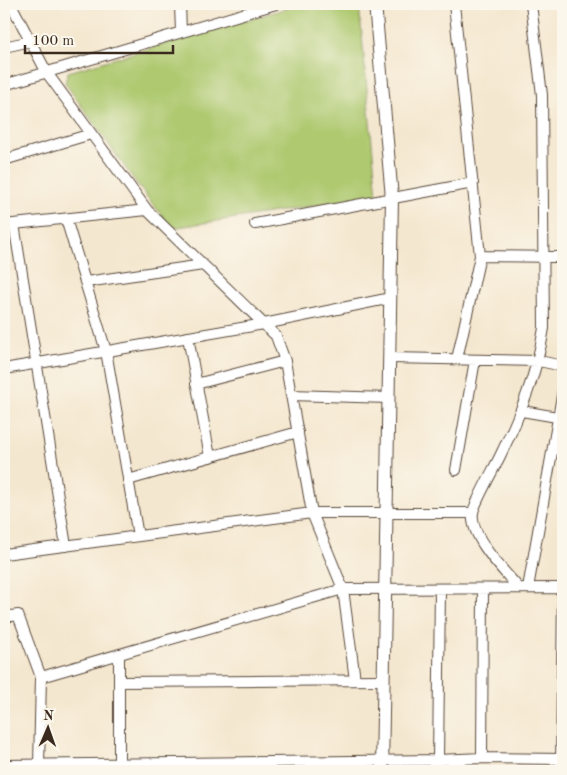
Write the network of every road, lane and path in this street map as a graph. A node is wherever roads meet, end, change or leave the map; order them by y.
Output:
1 (11, 4) edge
2 (180, 4) edge
3 (276, 4) edge
4 (375, 4) edge
5 (454, 4) edge
6 (531, 4) edge
7 (181, 32) junction
8 (31, 41) junction
9 (4, 47) edge
10 (47, 73) junction
11 (4, 85) edge
12 (91, 134) junction
13 (4, 160) edge
14 (473, 183) junction
15 (392, 198) junction
16 (147, 210) junction
17 (66, 219) junction
18 (255, 224) dead end
19 (9, 225) edge
20 (480, 256) junction
21 (545, 256) junction
22 (563, 257) edge
23 (203, 265) junction
24 (86, 282) junction
25 (391, 298) junction
26 (264, 324) junction
27 (188, 337) junction
28 (106, 351) junction
29 (390, 358) junction
30 (457, 359) junction
31 (475, 360) junction
32 (285, 361) junction
33 (539, 361) junction
34 (37, 363) junction
35 (563, 366) edge
36 (4, 369) edge
37 (196, 384) junction
38 (563, 390) edge
39 (291, 395) junction
40 (389, 398) junction
41 (522, 411) junction
42 (561, 418) edge
43 (298, 432) junction
44 (210, 457) junction
45 (456, 470) dead end
46 (128, 480) junction
47 (312, 512) junction
48 (473, 513) junction
49 (387, 514) junction
50 (138, 536) junction
51 (66, 546) junction
52 (4, 554) edge
53 (517, 586) junction
54 (440, 588) junction
55 (528, 588) junction
56 (563, 588) edge
57 (343, 589) junction
58 (386, 589) junction
59 (483, 590) junction
60 (4, 617) edge
61 (120, 654) junction
62 (41, 677) junction
63 (355, 680) junction
64 (384, 680) junction
65 (119, 682) junction
66 (482, 758) junction
67 (562, 759) edge
68 (438, 760) junction
69 (119, 764) junction
70 (4, 765) edge
71 (40, 765) junction
72 (382, 766) edge
73 (560, 771) edge

1 - 8 street
2 - 7 street
3 - 7 street
4 - 15 street
5 - 14 street
6 - 21 street
7 - 10 street
8 - 9 street
8 - 10 street
10 - 11 street
10 - 12 street
12 - 13 street
12 - 16 street
14 - 15 street
14 - 20 street
15 - 18 street
15 - 25 street
16 - 17 street
16 - 23 street
17 - 19 street
17 - 24 street
19 - 34 street
20 - 21 street
20 - 30 street
21 - 22 street
21 - 33 street
23 - 24 street
23 - 26 street
24 - 28 street
25 - 26 street
25 - 29 street
26 - 27 street
26 - 32 street
27 - 28 street
27 - 37 street
28 - 34 street
28 - 46 street
29 - 30 street
29 - 40 street
30 - 31 street
31 - 33 street
31 - 45 street
32 - 37 street
32 - 39 street
33 - 35 street
33 - 41 street
34 - 36 street
34 - 51 street
37 - 44 street
38 - 42 street
39 - 40 street
39 - 43 street
40 - 49 street
41 - 42 street
41 - 48 street
42 - 55 street
43 - 44 street
43 - 47 street
44 - 46 street
46 - 50 street
47 - 49 street
47 - 50 street
47 - 57 street
48 - 49 street
48 - 53 street
49 - 58 street
50 - 51 street
51 - 52 street
53 - 55 street
53 - 59 street
54 - 58 street
54 - 59 street
54 - 68 street
55 - 56 street
56 - 67 street
57 - 58 street
57 - 61 street
57 - 63 street
58 - 64 street
59 - 66 street
60 - 62 street
61 - 62 street
61 - 65 street
62 - 71 street
63 - 64 street
63 - 65 street
64 - 72 street
65 - 69 street
66 - 67 street
66 - 68 street
67 - 73 street
68 - 72 street
69 - 71 street
69 - 72 street
70 - 71 street

